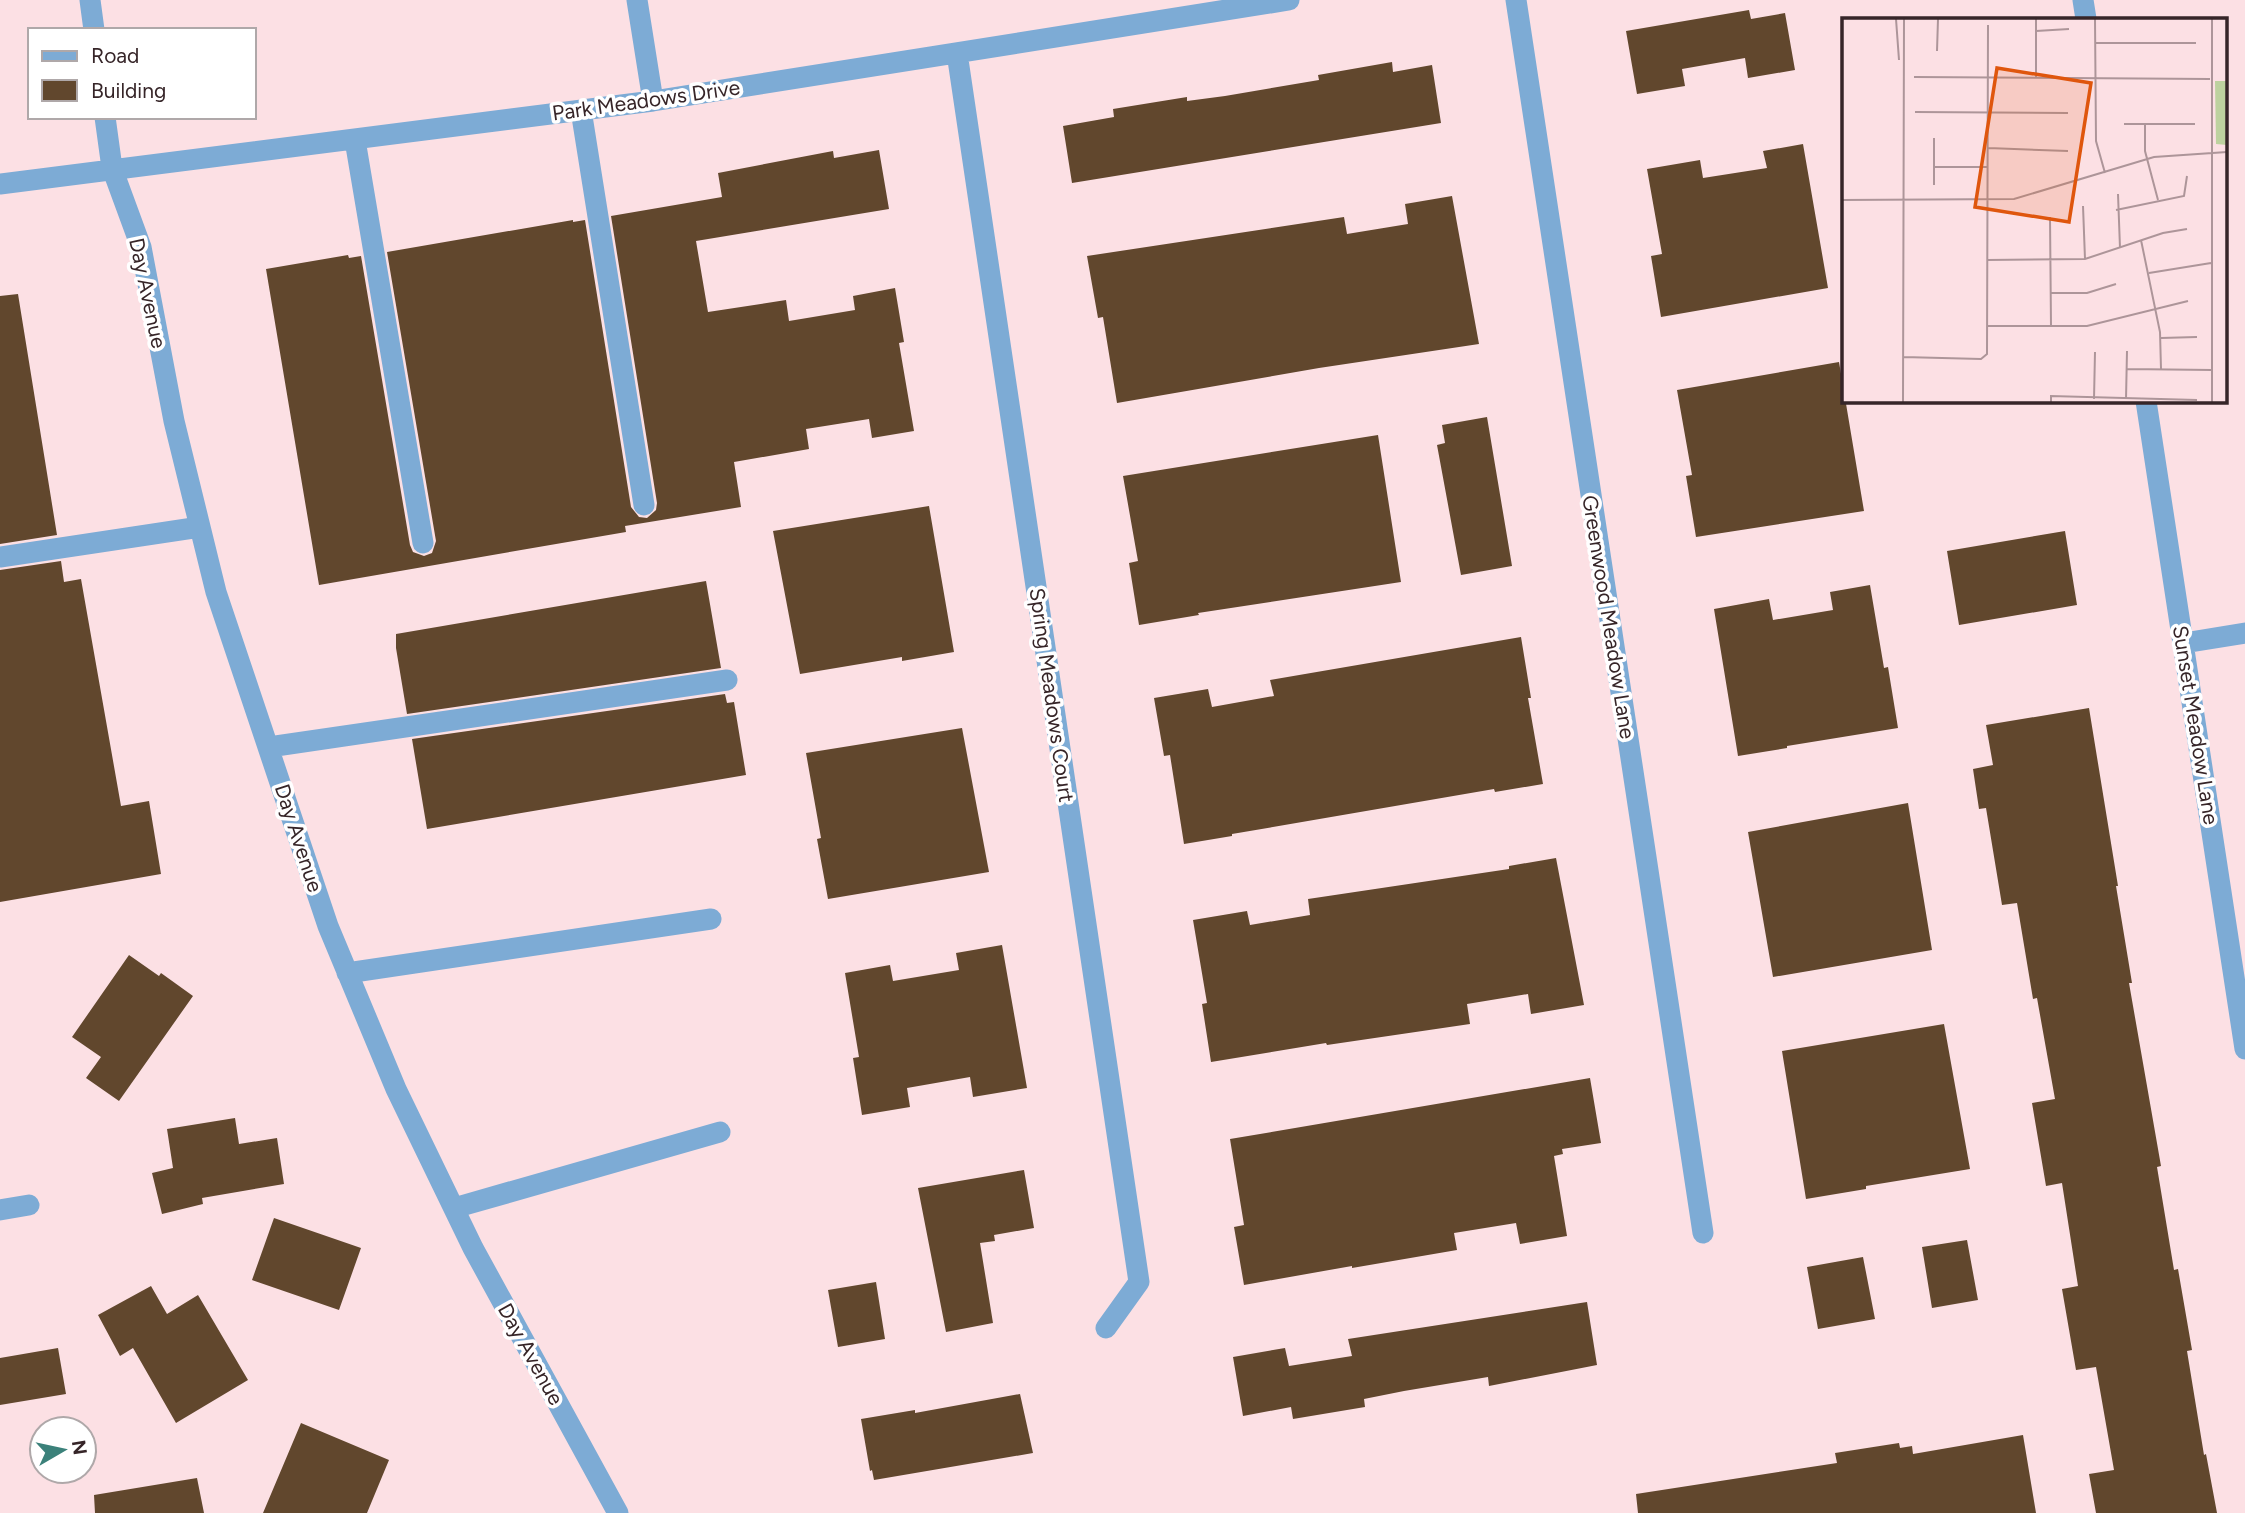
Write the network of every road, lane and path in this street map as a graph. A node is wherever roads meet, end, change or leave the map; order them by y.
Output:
1 (90, 0) edge
2 (637, 0) edge
3 (1289, 0) edge
4 (1516, 0) edge
5 (2083, 0) edge
6 (2086, 18) edge
7 (94, 28) edge
8 (957, 53) junction
9 (653, 101) junction
10 (581, 110) junction
11 (105, 119) edge
12 (355, 139) junction
13 (112, 168) junction
14 (0, 184) edge
15 (2146, 402) edge
16 (644, 505) dead end
17 (200, 527) junction
18 (423, 543) dead end
19 (0, 557) edge
20 (2245, 633) edge
21 (2184, 643) junction
22 (727, 680) dead end
23 (269, 747) junction
24 (711, 919) dead end
25 (347, 973) junction
26 (2245, 1049) edge
27 (720, 1132) dead end
28 (29, 1205) dead end
29 (454, 1209) junction
30 (0, 1210) edge
31 (1703, 1233) dead end
32 (1107, 1328) dead end
33 (618, 1513) edge

1 - 7 street
2 - 9 street
3 - 8 street, Park Meadows Drive
4 - 31 street, Greenwood Meadow Lane
5 - 6 street
8 - 9 street, Park Meadows Drive
8 - 32 street, Spring Meadows Court
9 - 10 street, Park Meadows Drive
10 - 12 street, Park Meadows Drive
10 - 16 street
11 - 13 street, Day Avenue
12 - 13 street, Park Meadows Drive
12 - 18 street
13 - 14 street, Park Meadows Drive
13 - 17 street, Day Avenue
15 - 21 street, Sunset Meadow Lane
17 - 19 street
17 - 23 street, Day Avenue
20 - 21 street
21 - 26 street, Sunset Meadow Lane
22 - 23 street
23 - 25 street, Day Avenue
24 - 25 street
25 - 29 street, Day Avenue
27 - 29 street
28 - 30 street
29 - 33 street, Day Avenue

